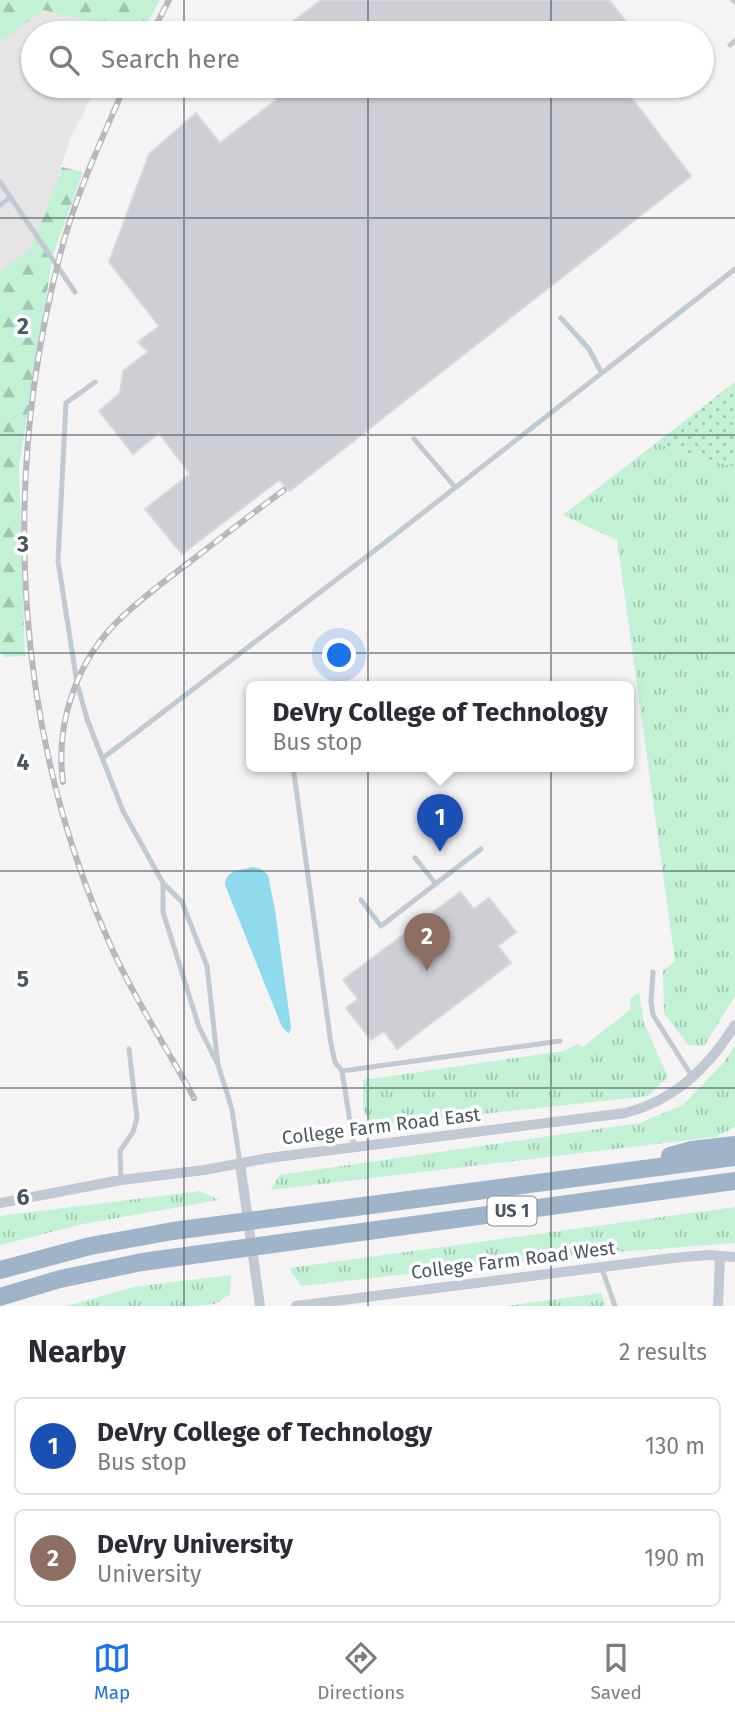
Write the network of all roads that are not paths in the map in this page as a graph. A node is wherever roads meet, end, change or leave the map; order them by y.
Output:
1 (0, 182) edge
2 (10, 197) junction
3 (0, 205) edge
4 (735, 269) edge
5 (75, 292) dead end
6 (561, 317) dead end
7 (601, 372) junction
8 (95, 382) dead end
9 (414, 439) dead end
10 (455, 487) junction
11 (103, 758) junction
12 (294, 772) edge
13 (481, 849) dead end
14 (415, 858) dead end
15 (163, 883) junction
16 (436, 884) junction
17 (361, 901) dead end
18 (653, 972) dead end
19 (735, 1025) edge
20 (560, 1041) dead end
21 (128, 1049) dead end
22 (218, 1065) junction
23 (342, 1071) junction
24 (693, 1078) junction
25 (735, 1144) edge
26 (354, 1147) junction
27 (735, 1157) edge
28 (240, 1163) junction
29 (596, 1175) junction
30 (121, 1180) junction
31 (735, 1181) edge
32 (0, 1203) edge
33 (720, 1256) junction
34 (735, 1257) edge
35 (601, 1266) junction
36 (0, 1270) edge
37 (0, 1297) edge
38 (260, 1306) edge
39 (296, 1306) edge
40 (615, 1306) edge
41 (718, 1306) edge

1 - 2 lane
2 - 3 lane
2 - 5 lane
4 - 7 lane
6 - 7 lane
7 - 10 lane
8 - 11 lane
9 - 10 lane
10 - 11 lane
11 - 15 lane
12 - 23 lane
13 - 16 lane
14 - 16 lane
15 - 22 lane
15 - 22 lane
16 - 17 lane
18 - 24 lane
19 - 24 street, College Farm Road East
20 - 23 lane
21 - 30 lane
22 - 28 lane
23 - 26 lane
24 - 26 street, College Farm Road East
25 - 29 highway
26 - 28 street, College Farm Road East
27 - 29 highway, US 1
28 - 30 street, College Farm Road East
28 - 38 street
29 - 36 highway, US 1
30 - 32 street, College Farm Road East
31 - 37 highway, US 1
33 - 34 street, College Farm Road West
33 - 35 street, College Farm Road West
33 - 41 street
35 - 39 street, College Farm Road West
35 - 40 lane

